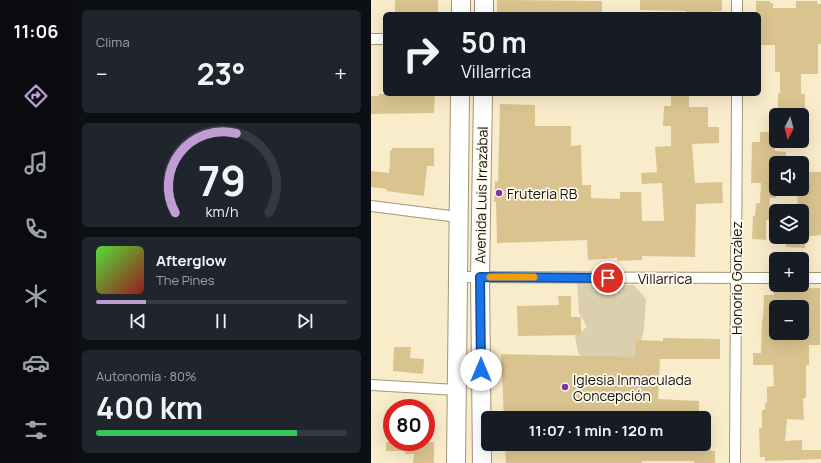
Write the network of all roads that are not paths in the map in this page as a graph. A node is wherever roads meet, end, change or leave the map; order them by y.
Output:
1 (461, 0) edge
2 (484, 0) edge
3 (737, 0) edge
4 (461, 12) edge
5 (484, 12) edge
6 (737, 12) edge
7 (371, 39) edge
8 (383, 40) edge
9 (460, 96) edge
10 (483, 96) edge
11 (737, 96) edge
12 (371, 206) edge
13 (458, 216) junction
14 (458, 277) junction
15 (480, 277) junction
16 (736, 278) junction
17 (769, 278) edge
18 (809, 278) edge
19 (821, 278) edge
20 (371, 385) edge
21 (457, 390) junction
22 (456, 463) edge
23 (482, 463) edge
24 (735, 463) edge

1 - 4 highway
2 - 5 highway
3 - 6 street
7 - 8 street
9 - 13 highway
10 - 15 highway, Avenida Luis Irrazábal
11 - 16 street, Honorio González
12 - 13 street
13 - 14 highway
14 - 15 street, Villarrica
14 - 21 highway
15 - 16 street, Villarrica
15 - 23 highway, Avenida Luis Irrazábal
16 - 17 street, Villarrica
16 - 24 street, Honorio González
18 - 19 street
20 - 21 street
21 - 22 highway

